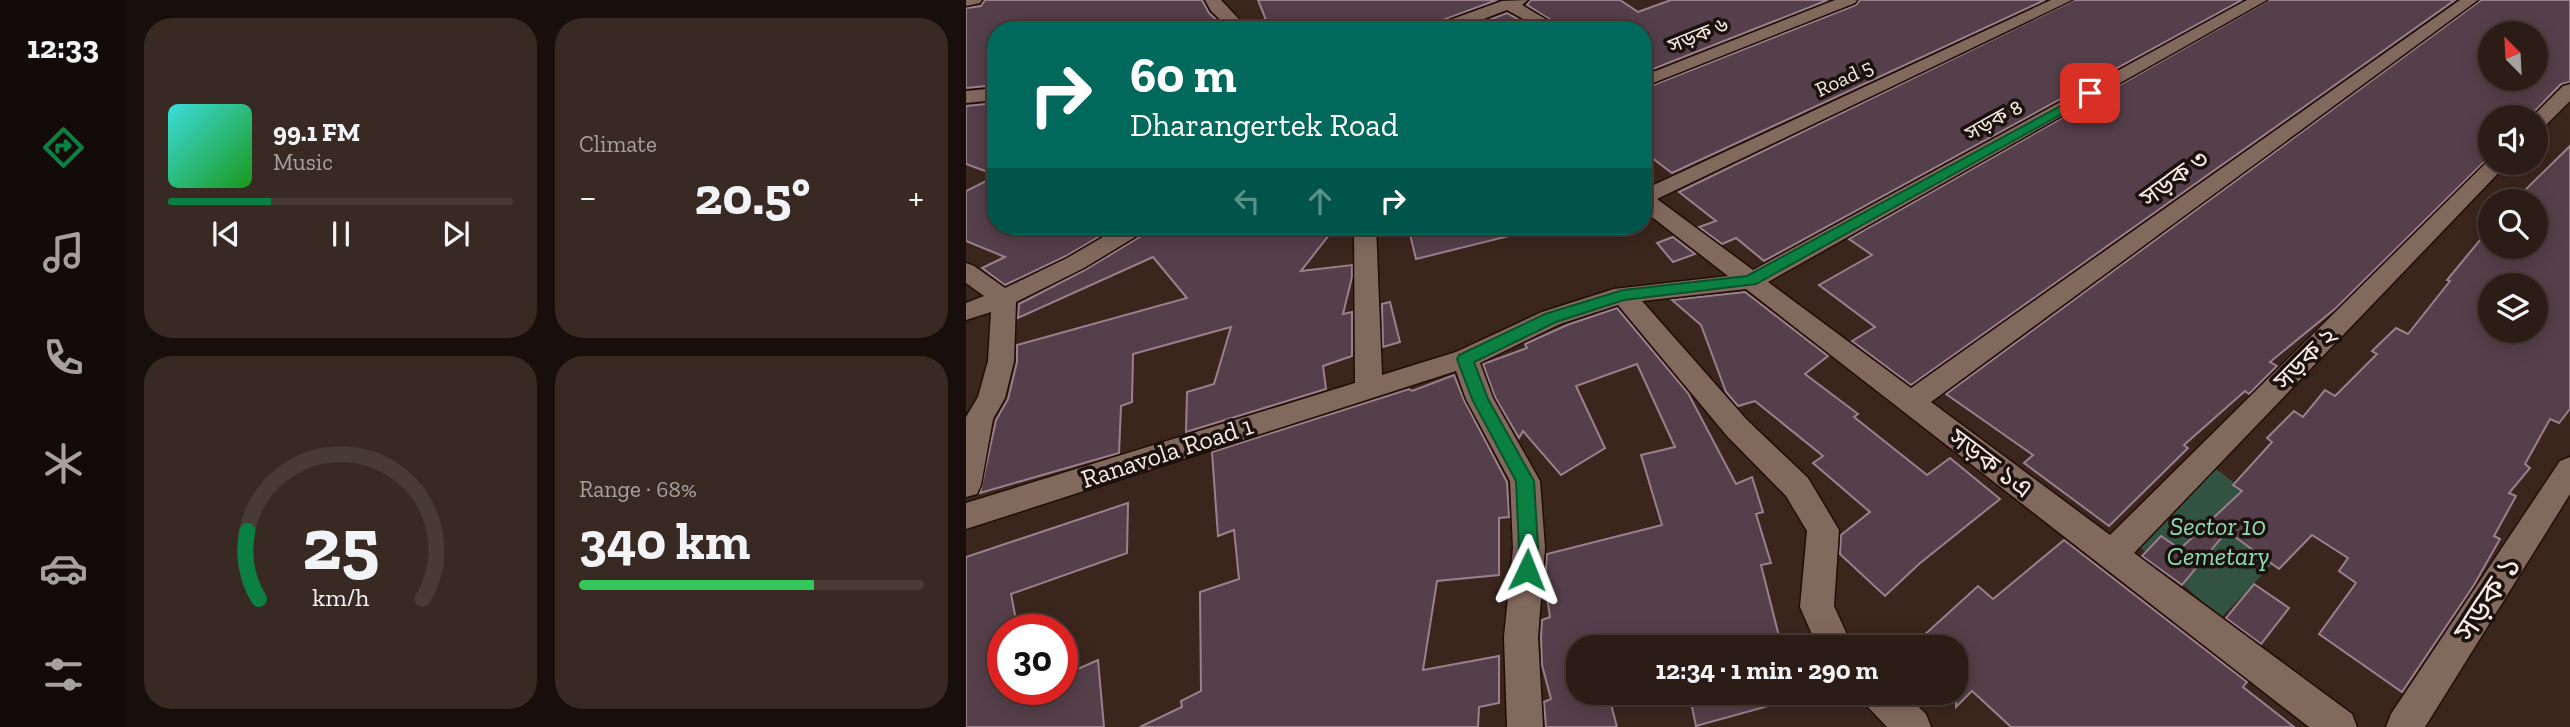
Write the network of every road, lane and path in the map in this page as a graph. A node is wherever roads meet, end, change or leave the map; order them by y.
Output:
1 (974, 0) edge
2 (1213, 0) edge
3 (1849, 0) edge
4 (2064, 0) edge
5 (2259, 0) edge
6 (2470, 0) edge
7 (966, 1) edge
8 (1514, 2) edge
9 (1231, 21) edge
10 (1463, 21) edge
11 (1542, 21) edge
12 (1652, 76) edge
13 (2569, 92) edge
14 (987, 95) edge
15 (966, 97) edge
16 (2548, 112) edge
17 (2486, 175) edge
18 (1652, 194) edge
19 (1652, 205) edge
20 (1123, 235) edge
21 (1365, 235) edge
22 (966, 271) edge
23 (1751, 281) junction
24 (1623, 295) junction
25 (1004, 299) junction
26 (966, 312) edge
27 (1465, 359) junction
28 (1369, 387) junction
29 (1911, 402) junction
30 (1737, 428) joint
31 (2570, 469) edge
32 (966, 485) edge
33 (966, 516) edge
34 (2112, 554) junction
35 (1830, 635) edge
36 (1891, 705) edge
37 (1525, 727) edge
38 (1913, 727) edge
39 (2339, 727) edge
40 (2404, 727) edge

1 - 7 street
2 - 9 street
3 - 12 street, সড়ক ৬
4 - 18 street, Road 5
5 - 23 street, সড়ক ৪
6 - 29 street, সড়ক ৩
8 - 10 street
8 - 11 street
13 - 16 street
14 - 15 street
17 - 34 street, সড়ক ২
19 - 23 street, সড়ক ১এ
20 - 25 street
21 - 28 street
22 - 25 street
23 - 24 street, Ranavola Road 1
23 - 29 street, সড়ক ১এ
24 - 27 street, Ranavola Road 1
24 - 30 street
25 - 26 street
25 - 32 street
27 - 28 street, Ranavola Road 1
27 - 37 street
28 - 33 street, Ranavola Road 1
29 - 34 street, সড়ক ১এ
30 - 35 street
31 - 40 street, সড়ক ১
34 - 39 street, সড়ক ১এ
36 - 38 street

